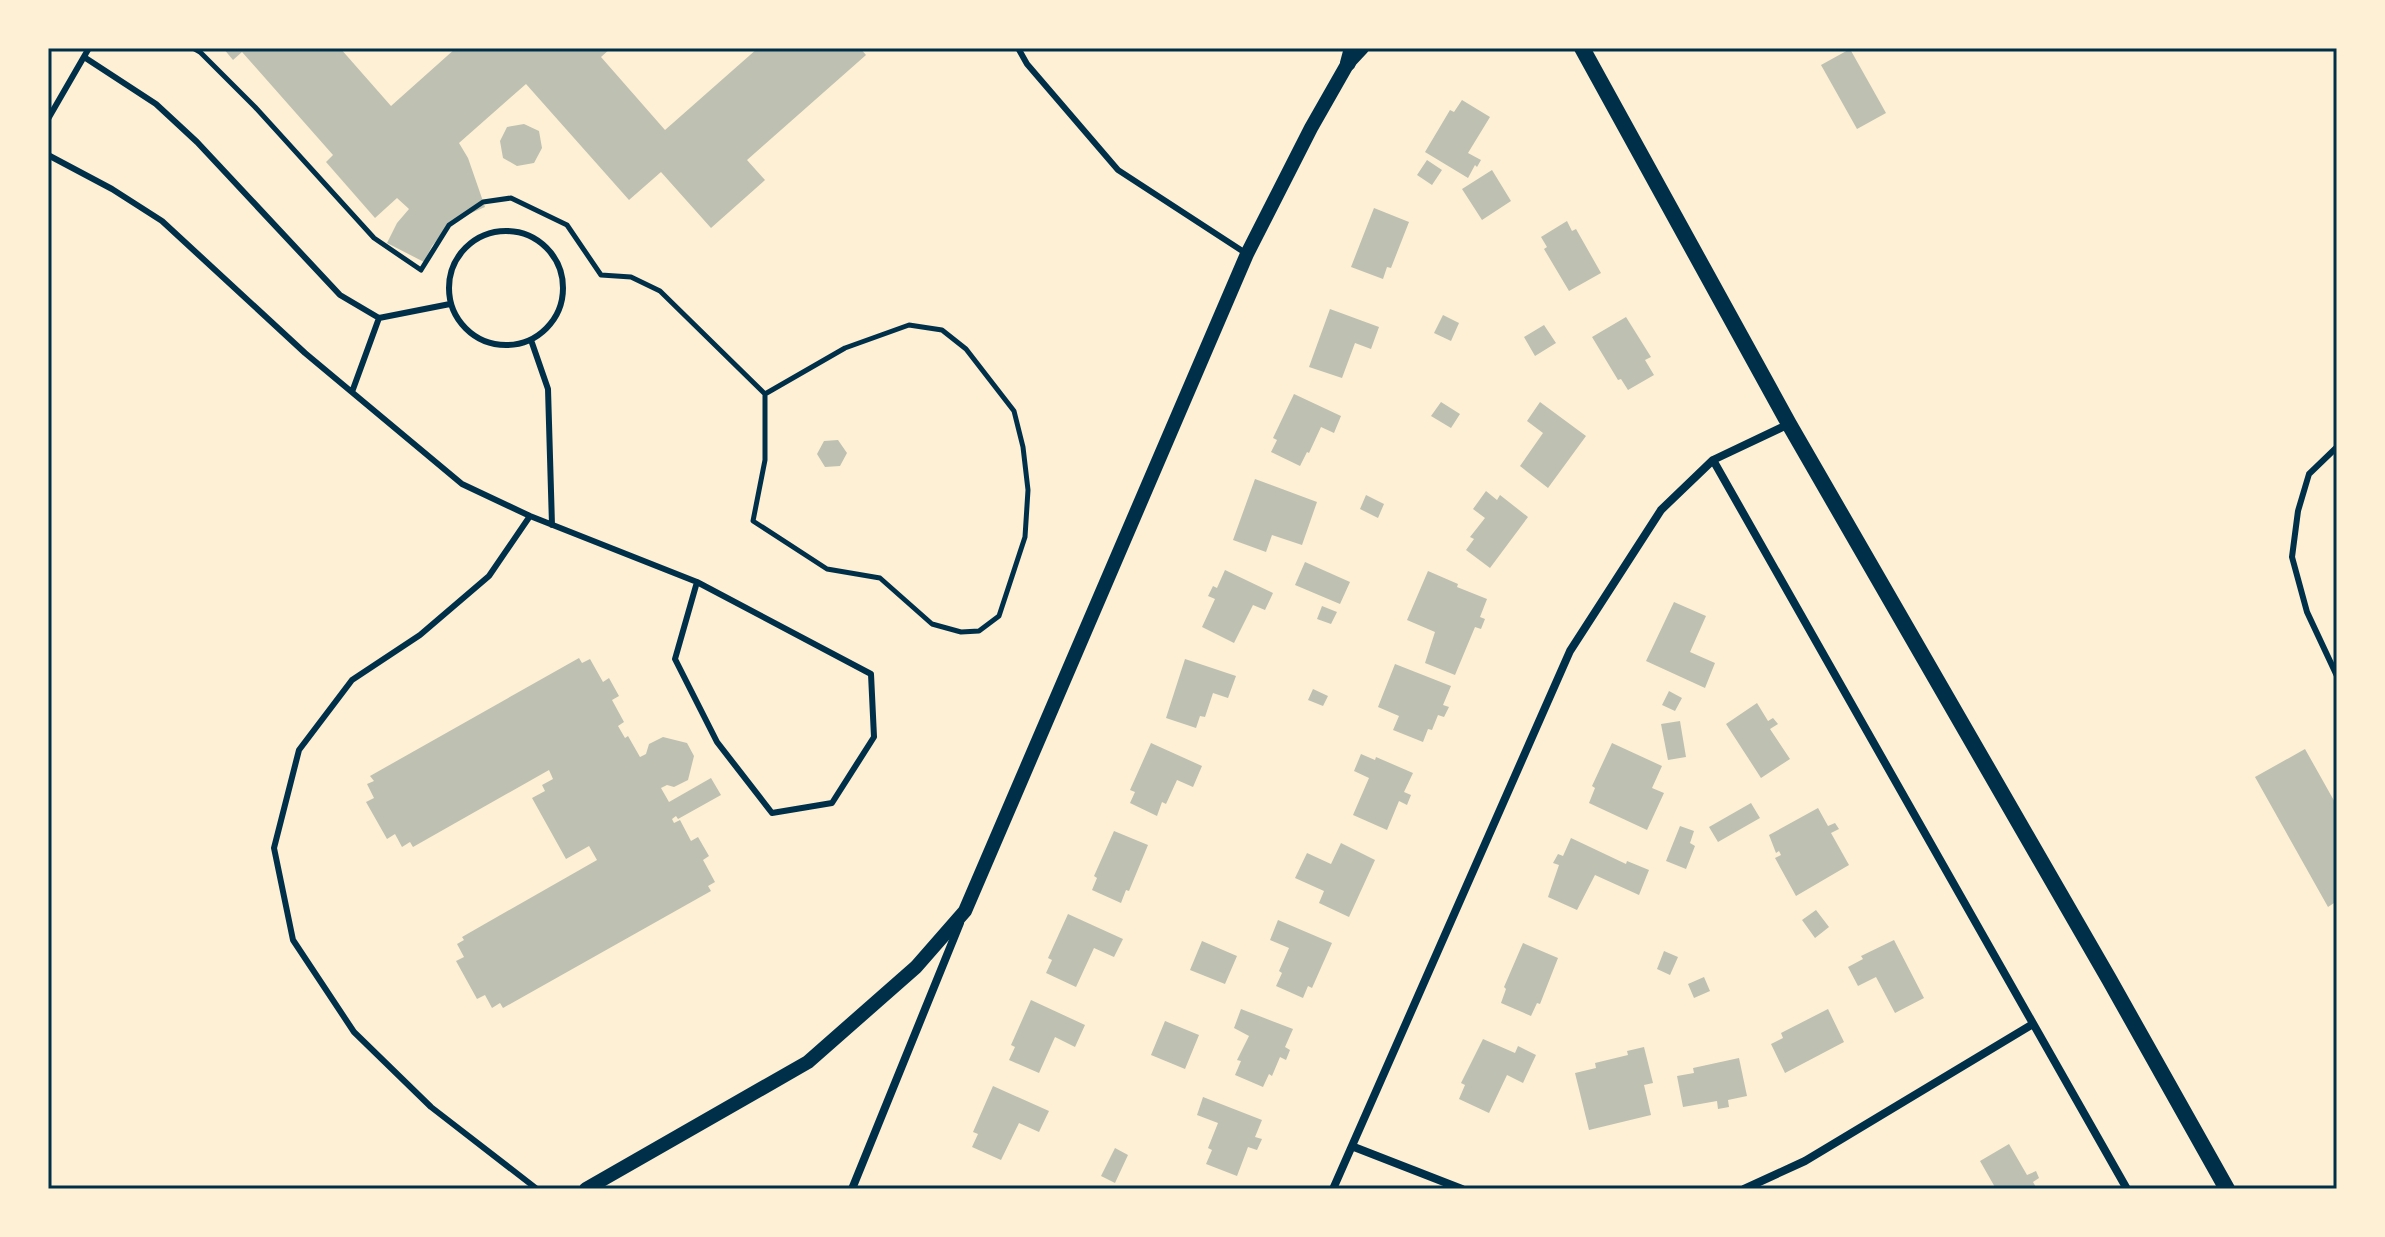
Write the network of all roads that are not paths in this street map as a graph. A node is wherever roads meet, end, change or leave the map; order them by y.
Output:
1 (89, 48) edge
2 (1018, 48) edge
3 (1362, 48) edge
4 (1582, 48) edge
5 (1350, 56) edge
6 (84, 57) junction
7 (48, 119) edge
8 (48, 155) edge
9 (1247, 254) junction
10 (450, 304) junction
11 (379, 318) junction
12 (531, 340) junction
13 (352, 392) junction
14 (1789, 424) junction
15 (2337, 447) edge
16 (1713, 460) junction
17 (530, 516) junction
18 (552, 525) junction
19 (697, 582) junction
20 (2337, 676) edge
21 (965, 911) junction
22 (2033, 1024) junction
23 (1354, 1147) junction
24 (537, 1189) edge
25 (586, 1189) edge
26 (852, 1189) edge
27 (1333, 1189) edge
28 (1462, 1189) edge
29 (1744, 1189) edge
30 (2127, 1189) edge
31 (2227, 1189) edge

1 - 6 lane
2 - 9 lane
3 - 5 street
4 - 14 main road
5 - 9 street
6 - 7 lane
6 - 11 lane
8 - 13 lane
9 - 21 street
10 - 11 lane
10 - 12 lane
10 - 12 lane
11 - 13 lane
12 - 18 lane
13 - 17 lane
14 - 16 street
14 - 31 main road
15 - 20 lane
16 - 22 street
16 - 23 street
17 - 18 lane
17 - 24 lane
18 - 19 lane
19 - 19 lane
21 - 25 street
21 - 26 street
22 - 29 street
22 - 30 street
23 - 27 street
23 - 28 street

